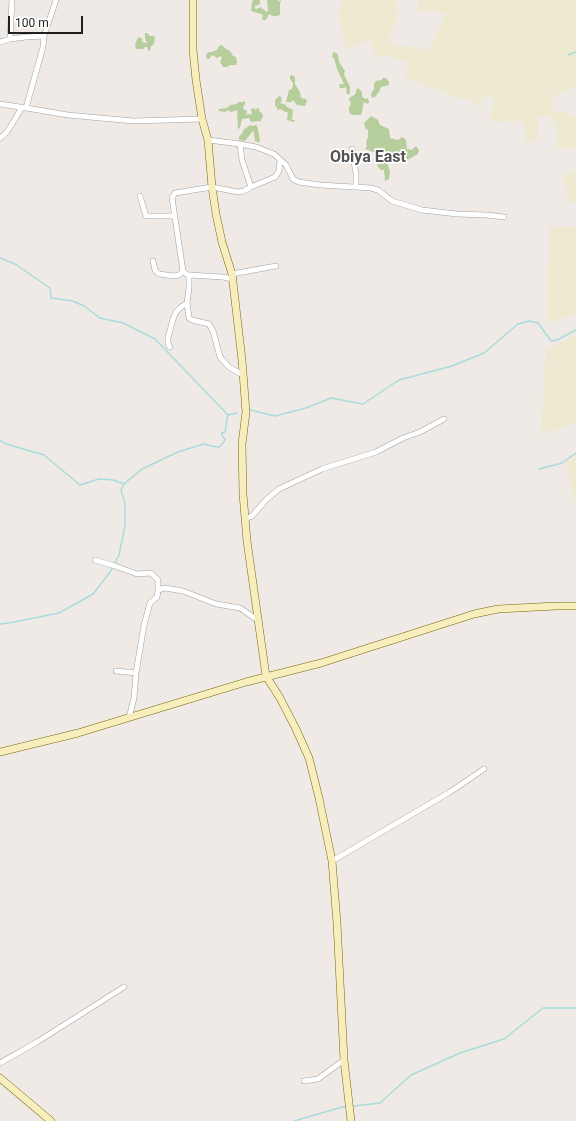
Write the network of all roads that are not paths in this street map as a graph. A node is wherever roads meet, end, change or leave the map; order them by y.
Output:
1 (12, 0) edge
2 (56, 0) edge
3 (193, 0) edge
4 (44, 36) junction
5 (10, 39) junction
6 (0, 42) edge
7 (0, 104) edge
8 (24, 107) junction
9 (202, 119) junction
10 (0, 138) edge
11 (208, 140) junction
12 (240, 144) junction
13 (352, 149) dead end
14 (280, 160) junction
15 (212, 187) junction
16 (251, 187) junction
17 (356, 187) junction
18 (140, 196) dead end
19 (174, 216) junction
20 (504, 217) dead end
21 (153, 261) dead end
22 (276, 266) dead end
23 (183, 271) junction
24 (189, 275) junction
25 (232, 276) junction
26 (187, 303) junction
27 (170, 347) dead end
28 (243, 375) junction
29 (444, 419) dead end
30 (245, 520) junction
31 (95, 560) dead end
32 (158, 580) junction
33 (165, 588) junction
34 (158, 590) junction
35 (576, 606) edge
36 (259, 621) junction
37 (116, 671) dead end
38 (136, 673) junction
39 (266, 676) junction
40 (129, 718) junction
41 (0, 752) edge
42 (484, 769) dead end
43 (332, 861) junction
44 (124, 987) dead end
45 (344, 1060) junction
46 (0, 1063) edge
47 (0, 1078) edge
48 (304, 1081) dead end
49 (50, 1121) edge
50 (351, 1121) edge

1 - 5 street
2 - 4 street
3 - 9 street
4 - 5 street
4 - 8 street
5 - 6 street
7 - 8 street
8 - 9 street
8 - 10 street
9 - 11 street
11 - 12 street
11 - 15 street
12 - 14 street
12 - 16 street
13 - 17 street
14 - 16 street
14 - 17 street
15 - 16 street
15 - 19 street
15 - 25 street
17 - 20 street
18 - 19 street
19 - 23 street
21 - 23 street
22 - 25 street
23 - 24 street
24 - 25 street
24 - 26 street
25 - 28 street
26 - 27 street
26 - 28 street
28 - 30 street
29 - 30 street
30 - 36 street
31 - 32 street
32 - 33 street
32 - 34 street
33 - 34 street
33 - 36 street
34 - 38 street
35 - 39 street
36 - 39 street
37 - 38 street
38 - 40 street
39 - 40 street
39 - 43 street
40 - 41 street
42 - 43 street
43 - 45 street
44 - 46 street
45 - 48 street
45 - 50 street
47 - 49 street

